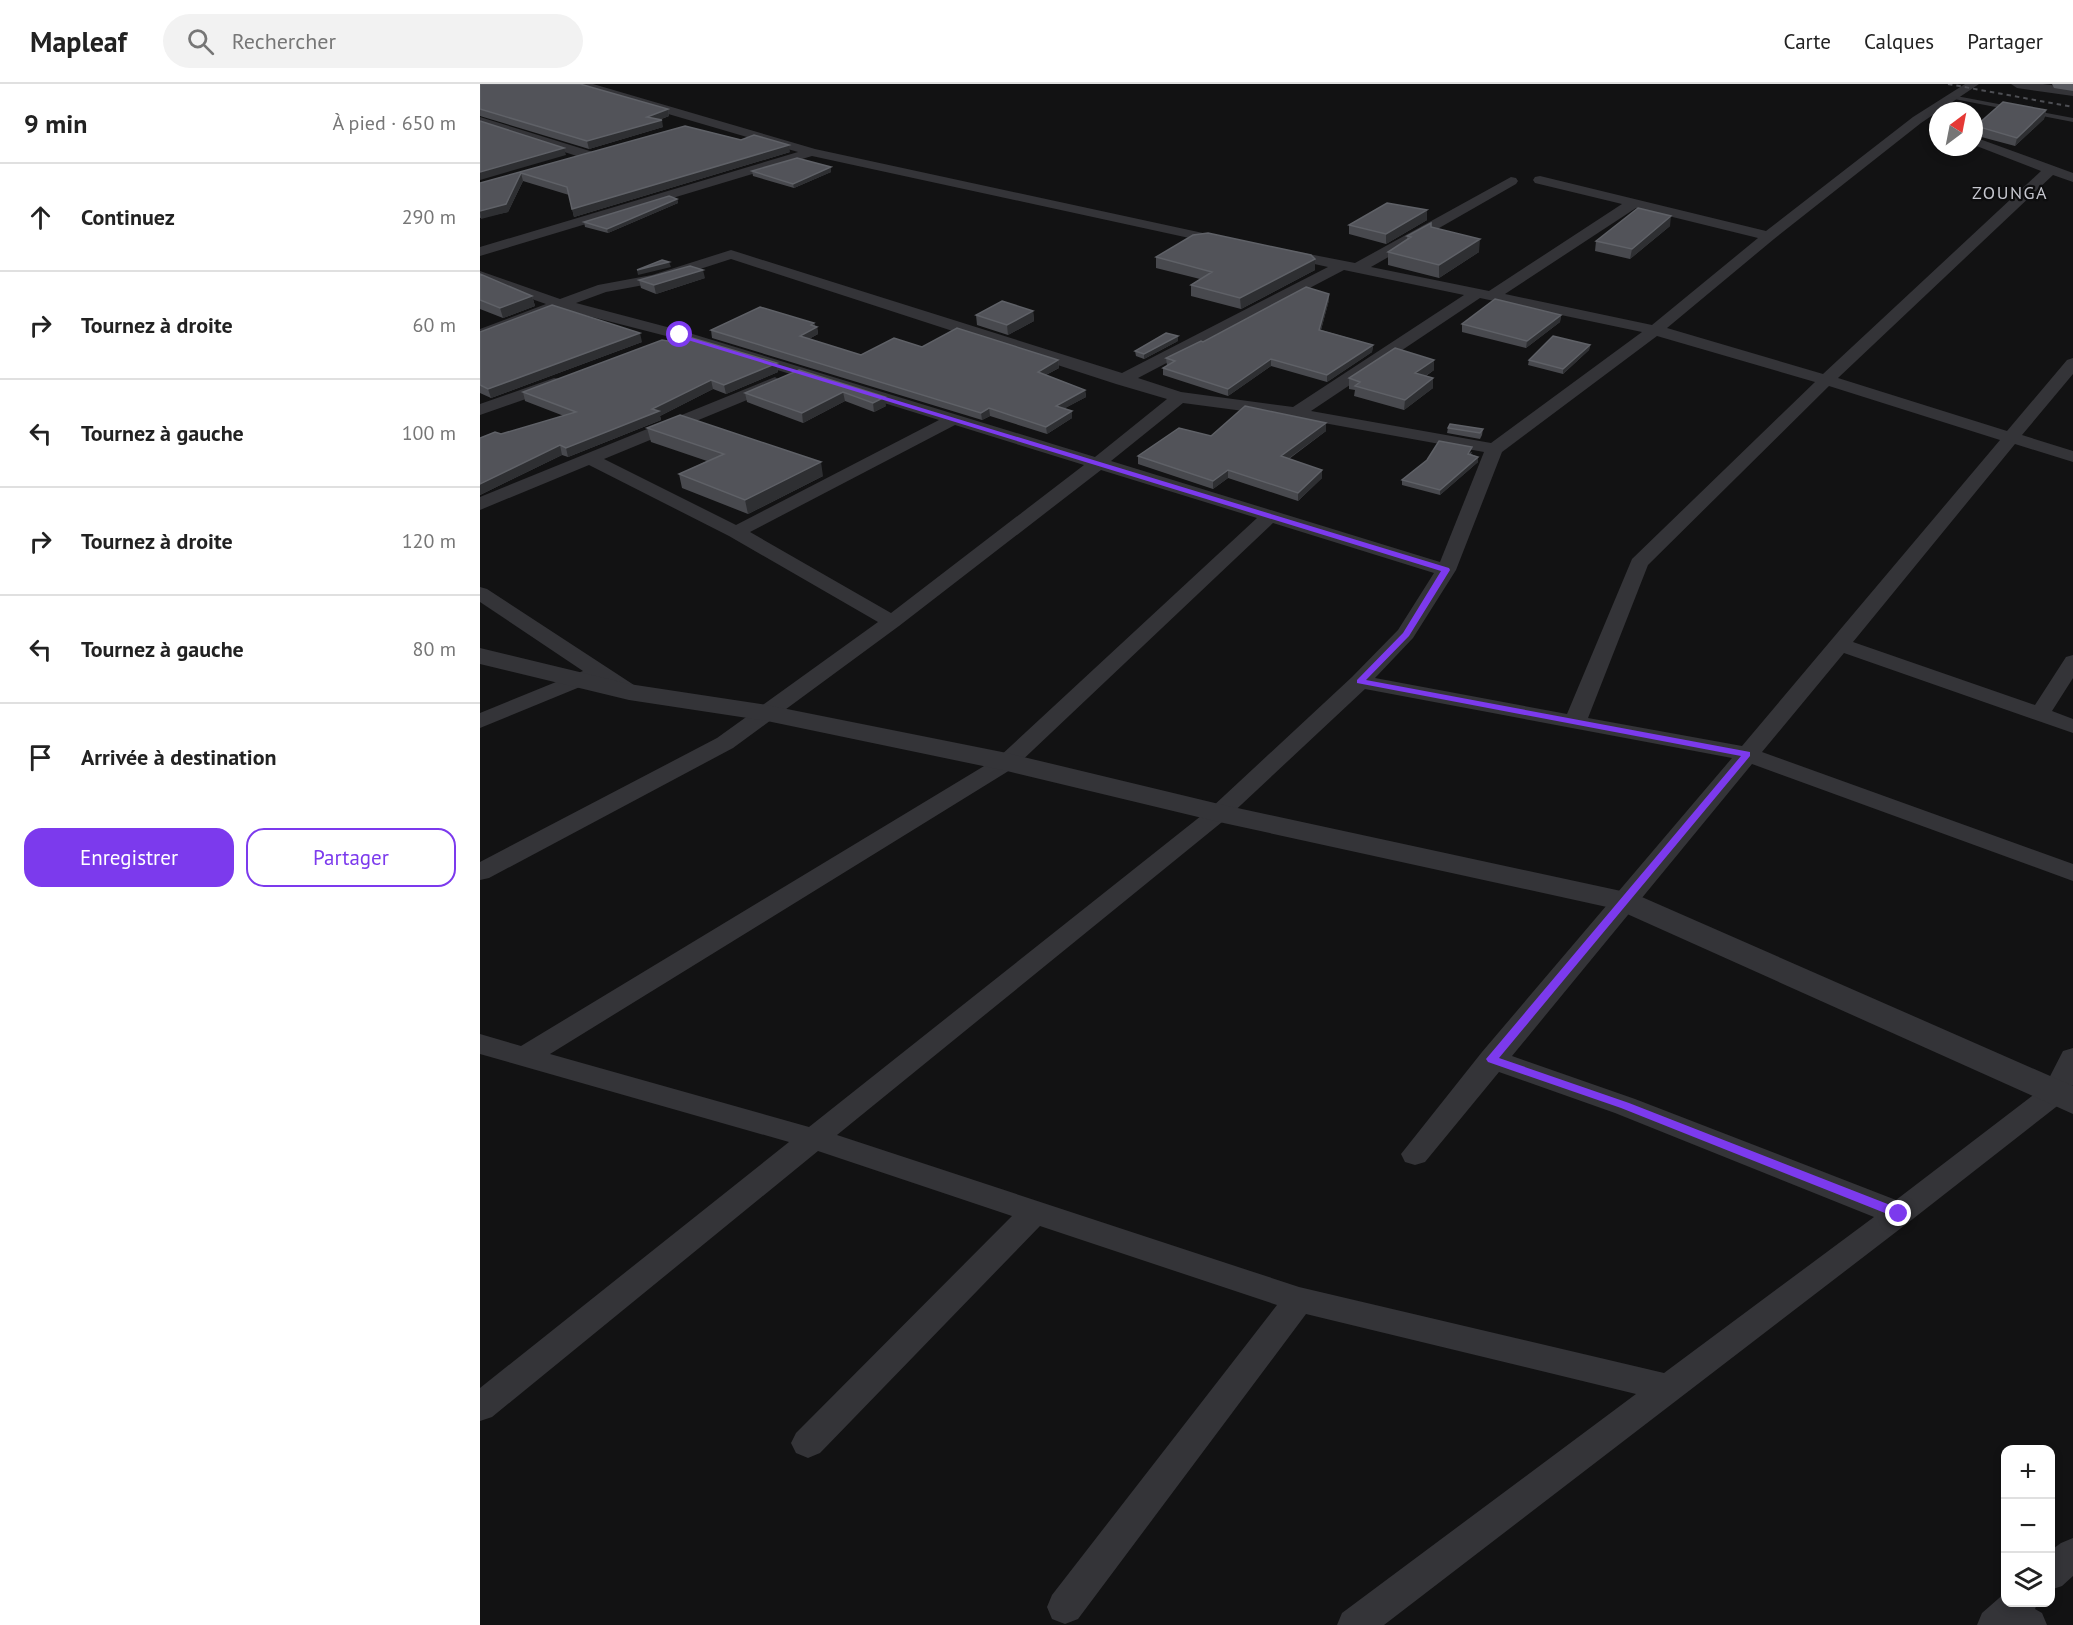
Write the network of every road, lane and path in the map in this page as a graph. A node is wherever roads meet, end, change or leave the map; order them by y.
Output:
1 (580, 84) edge
2 (1973, 84) edge
3 (2017, 84) edge
4 (2060, 84) edge
5 (2073, 86) edge
6 (2073, 93) edge
7 (1951, 97) junction
8 (2073, 120) edge
9 (480, 121) edge
10 (705, 122) junction
11 (684, 128) edge
12 (1983, 144) edge
13 (812, 152) junction
14 (567, 161) edge
15 (2050, 170) junction
16 (2073, 178) edge
17 (1540, 180) dead end
18 (1511, 181) dead end
19 (1633, 203) junction
20 (1769, 236) junction
21 (1238, 244) edge
22 (1273, 251) edge
23 (480, 252) edge
24 (1350, 267) junction
25 (480, 276) edge
26 (1485, 294) junction
27 (560, 304) junction
28 (1655, 330) junction
29 (480, 334) edge
30 (680, 335) junction
31 (658, 344) edge
32 (2073, 363) edge
33 (800, 372) junction
34 (569, 377) edge
35 (1122, 380) junction
36 (1826, 380) junction
37 (1179, 397) junction
38 (480, 410) edge
39 (1296, 413) junction
40 (954, 419) junction
41 (2012, 438) junction
42 (1494, 449) junction
43 (2073, 457) edge
44 (590, 459) junction
45 (1098, 463) junction
46 (480, 504) edge
47 (1270, 516) junction
48 (736, 532) junction
49 (1446, 570) junction
50 (483, 599) edge
51 (892, 622) junction
52 (1839, 644) junction
53 (480, 656) edge
54 (2073, 662) edge
55 (590, 676) junction
56 (1360, 682) junction
57 (767, 713) junction
58 (2040, 714) junction
59 (480, 721) edge
60 (1575, 722) junction
61 (2073, 726) edge
62 (1747, 754) junction
63 (1007, 762) junction
64 (1219, 813) junction
65 (480, 872) edge
66 (2073, 873) edge
67 (1624, 901) junction
68 (480, 1044) edge
69 (524, 1057) junction
70 (2073, 1058) edge
71 (1492, 1059) junction
72 (2064, 1097) edge
73 (815, 1139) junction
74 (1415, 1154) dead end
75 (1035, 1212) junction
76 (1899, 1214) junction
77 (1299, 1300) junction
78 (1668, 1388) junction
79 (480, 1407) edge
80 (808, 1443) dead end
81 (2073, 1554) edge
82 (2055, 1570) edge
83 (1065, 1606) dead end
84 (1355, 1625) edge

1 - 10 street
2 - 7 street
3 - 6 street
4 - 5 highway
7 - 8 lane
7 - 20 street
9 - 14 street
10 - 11 street
10 - 13 street
12 - 15 street
13 - 21 street
13 - 23 street
15 - 16 street
15 - 36 street
17 - 19 street
18 - 24 street
19 - 20 street
19 - 26 street
20 - 28 street
22 - 24 street
24 - 26 street
24 - 35 street
25 - 27 street
26 - 28 street
26 - 39 street
27 - 29 street
27 - 30 street
27 - 35 street
28 - 36 street
28 - 42 street
30 - 31 street
30 - 33 street
32 - 41 street
33 - 40 street
33 - 44 street
34 - 38 street
35 - 37 street
36 - 41 street
36 - 60 street
37 - 39 street
37 - 45 street
39 - 42 street
40 - 45 street
40 - 48 street
41 - 43 street
41 - 52 street
42 - 49 street
44 - 46 street
44 - 48 street
45 - 47 street
45 - 51 street
47 - 49 street
47 - 63 street
48 - 51 street
49 - 56 street
50 - 55 street
51 - 57 street
52 - 58 street
52 - 62 street
53 - 55 street
54 - 58 street
55 - 57 street
55 - 59 street
56 - 60 street
56 - 64 street
57 - 63 street
57 - 65 street
58 - 61 street
60 - 62 street
62 - 66 street
62 - 67 street
63 - 64 street
63 - 69 street
64 - 67 street
64 - 73 street
67 - 71 street
67 - 72 street
68 - 69 street
69 - 73 street
70 - 72 street
71 - 74 street
71 - 76 street
72 - 76 street
73 - 75 street
73 - 79 street
75 - 77 street
75 - 80 street
76 - 78 street
77 - 78 street
77 - 83 street
78 - 84 street
81 - 82 street

